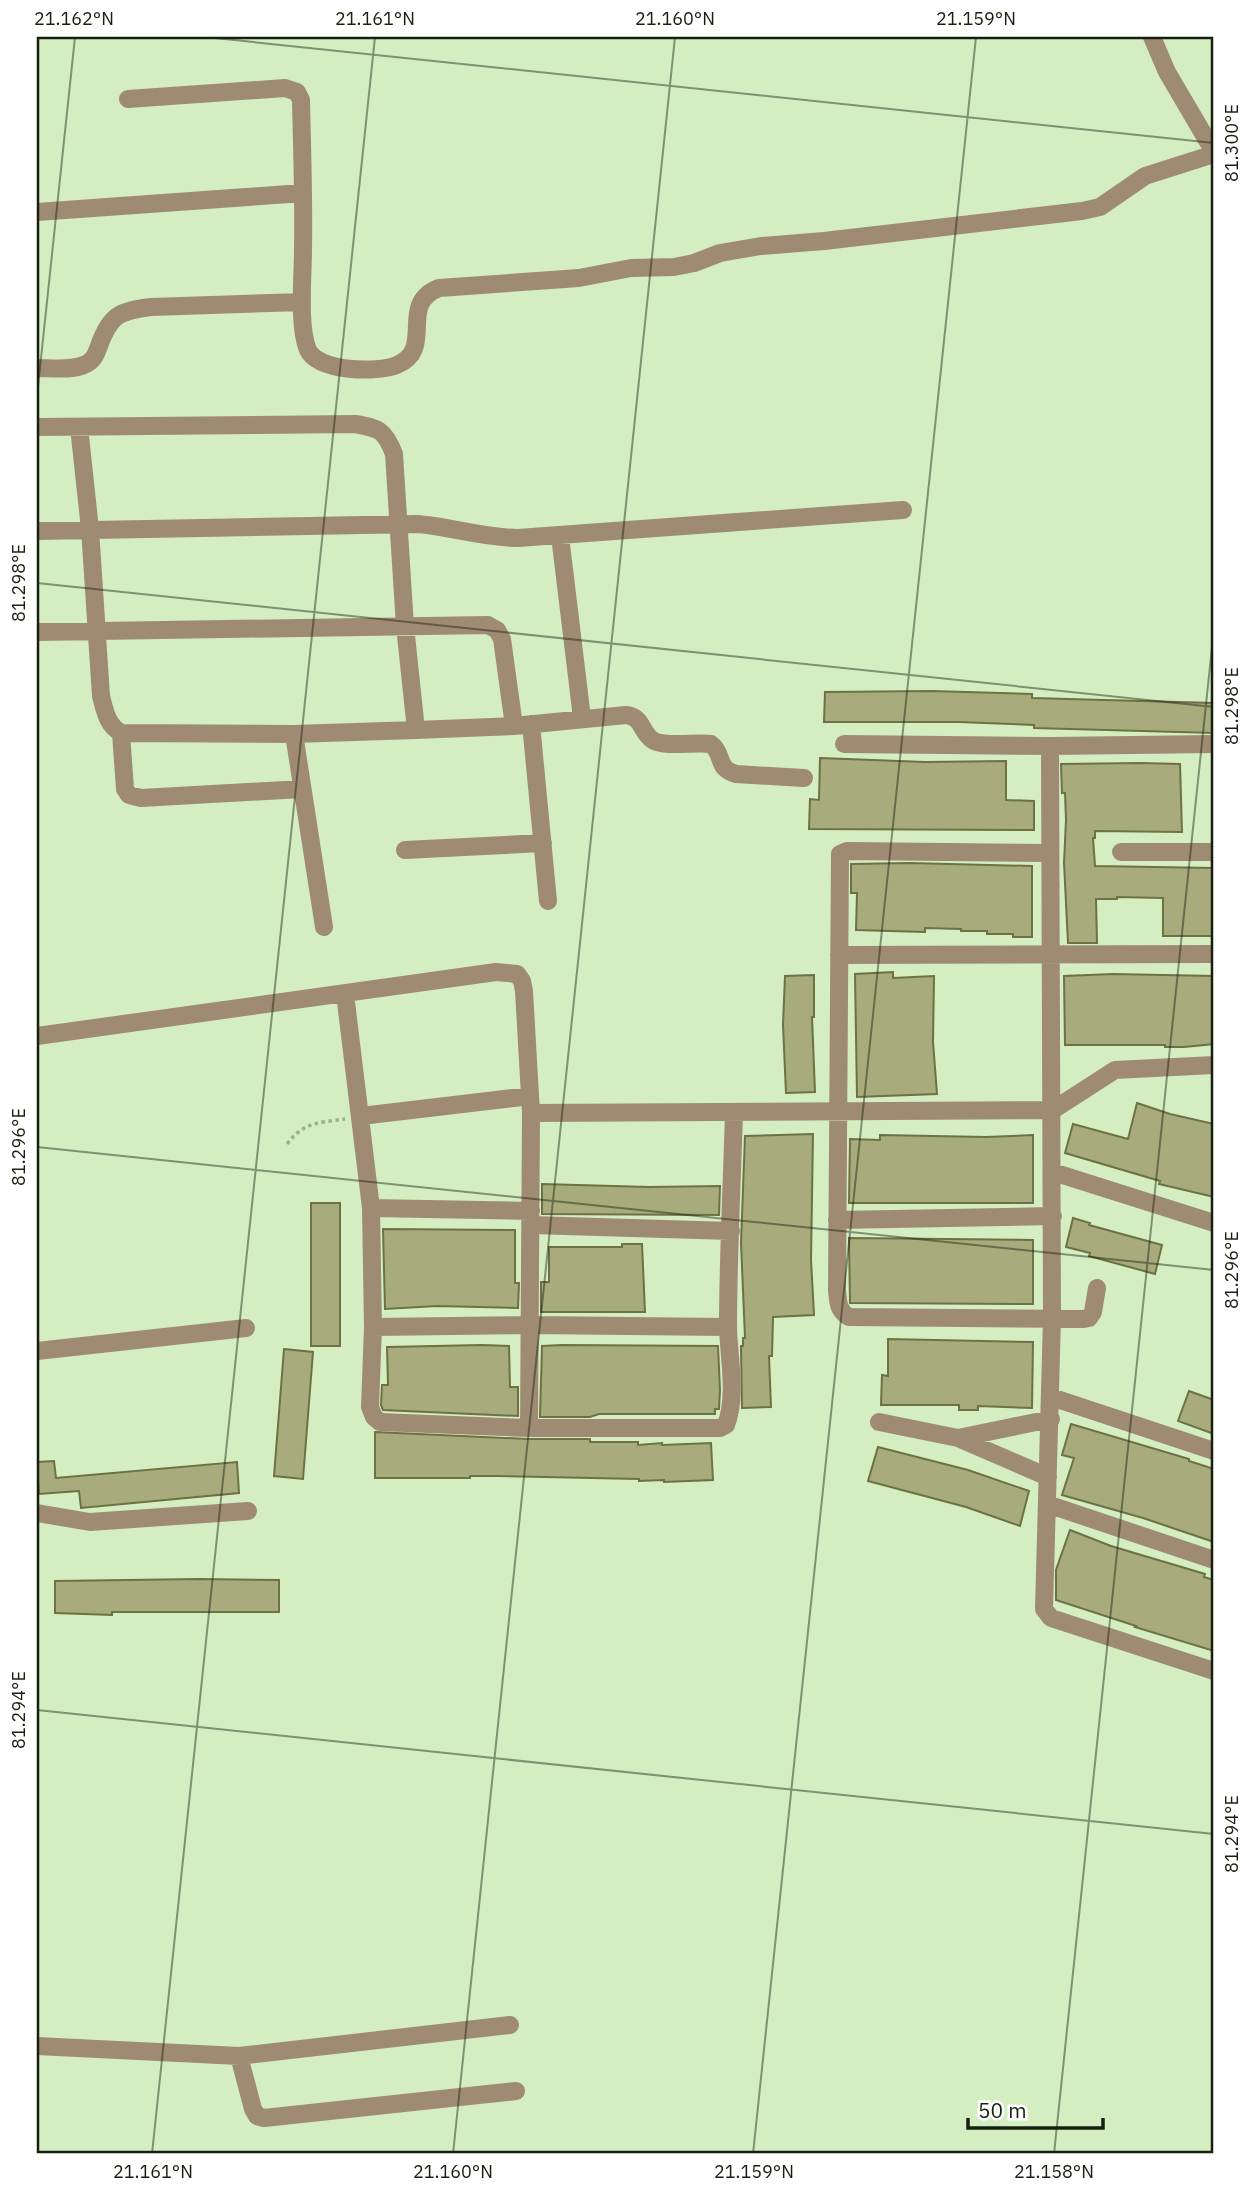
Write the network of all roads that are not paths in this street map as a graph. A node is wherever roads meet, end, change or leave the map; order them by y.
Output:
1 (1152, 37) edge
2 (128, 99) dead end
3 (1214, 153) edge
4 (303, 192) junction
5 (37, 212) edge
6 (302, 302) junction
7 (37, 368) edge
8 (37, 427) edge
9 (79, 427) junction
10 (903, 510) dead end
11 (398, 524) junction
12 (90, 529) junction
13 (37, 531) edge
14 (561, 536) junction
15 (405, 626) junction
16 (98, 631) junction
17 (37, 632) edge
18 (582, 719) junction
19 (522, 725) junction
20 (416, 730) junction
21 (121, 733) junction
22 (294, 734) junction
23 (844, 744) dead end
24 (1214, 744) edge
25 (1049, 746) junction
26 (804, 779) dead end
27 (302, 789) junction
28 (543, 843) junction
29 (405, 850) dead end
30 (1121, 852) dead end
31 (1214, 852) edge
32 (1050, 853) junction
33 (548, 901) dead end
34 (324, 927) dead end
35 (1052, 953) junction
36 (1214, 954) edge
37 (839, 956) junction
38 (345, 994) junction
39 (37, 1036) edge
40 (1214, 1065) edge
41 (531, 1104) junction
42 (1053, 1110) junction
43 (734, 1112) junction
44 (839, 1112) junction
45 (361, 1116) junction
46 (1053, 1172) junction
47 (372, 1208) junction
48 (1053, 1216) junction
49 (531, 1218) junction
50 (837, 1220) junction
51 (1214, 1223) edge
52 (731, 1231) junction
53 (1097, 1289) dead end
54 (1052, 1318) junction
55 (529, 1325) junction
56 (373, 1327) junction
57 (246, 1328) dead end
58 (728, 1328) junction
59 (37, 1352) edge
60 (1051, 1397) junction
61 (1051, 1419) junction
62 (879, 1422) dead end
63 (529, 1428) junction
64 (958, 1438) junction
65 (1214, 1451) edge
66 (1048, 1477) junction
67 (1046, 1504) junction
68 (248, 1511) dead end
69 (37, 1513) edge
70 (1214, 1560) edge
71 (1214, 1671) edge
72 (510, 2025) dead end
73 (37, 2046) edge
74 (239, 2056) junction
75 (516, 2091) dead end

1 - 3 street
2 - 4 street
3 - 6 street
4 - 5 street
4 - 6 street
6 - 7 street
8 - 9 street
9 - 11 street
9 - 12 street
10 - 14 street
11 - 12 street
11 - 14 street
11 - 15 street
12 - 13 street
12 - 16 street
14 - 18 street
15 - 16 street
15 - 19 street
15 - 20 street
16 - 17 street
16 - 21 street
18 - 19 street
18 - 26 street
19 - 20 street
19 - 28 street
20 - 22 street
21 - 22 street
21 - 27 street
22 - 27 street
23 - 25 street
24 - 25 street
25 - 32 street
27 - 34 street
28 - 29 street
28 - 33 street
30 - 31 street
32 - 35 street
32 - 37 street
35 - 36 street
35 - 37 street
35 - 42 street
37 - 44 street
38 - 39 street
38 - 41 street
38 - 45 street
40 - 42 street
41 - 43 street
41 - 45 street
41 - 49 street
42 - 44 street
42 - 46 street
43 - 44 street
43 - 52 street
44 - 50 street
45 - 47 street
46 - 48 street
46 - 51 street
47 - 49 street
47 - 56 street
48 - 50 street
48 - 54 street
49 - 52 street
49 - 55 street
50 - 54 street
52 - 58 street
53 - 54 street
54 - 60 street
55 - 56 street
55 - 58 street
55 - 63 street
56 - 63 street
57 - 59 street
58 - 63 street
60 - 61 street
60 - 65 street
61 - 64 street
61 - 66 street
62 - 64 street
64 - 66 street
66 - 67 street
67 - 70 street
67 - 71 street
68 - 69 street
72 - 74 street
73 - 74 street
74 - 75 street

